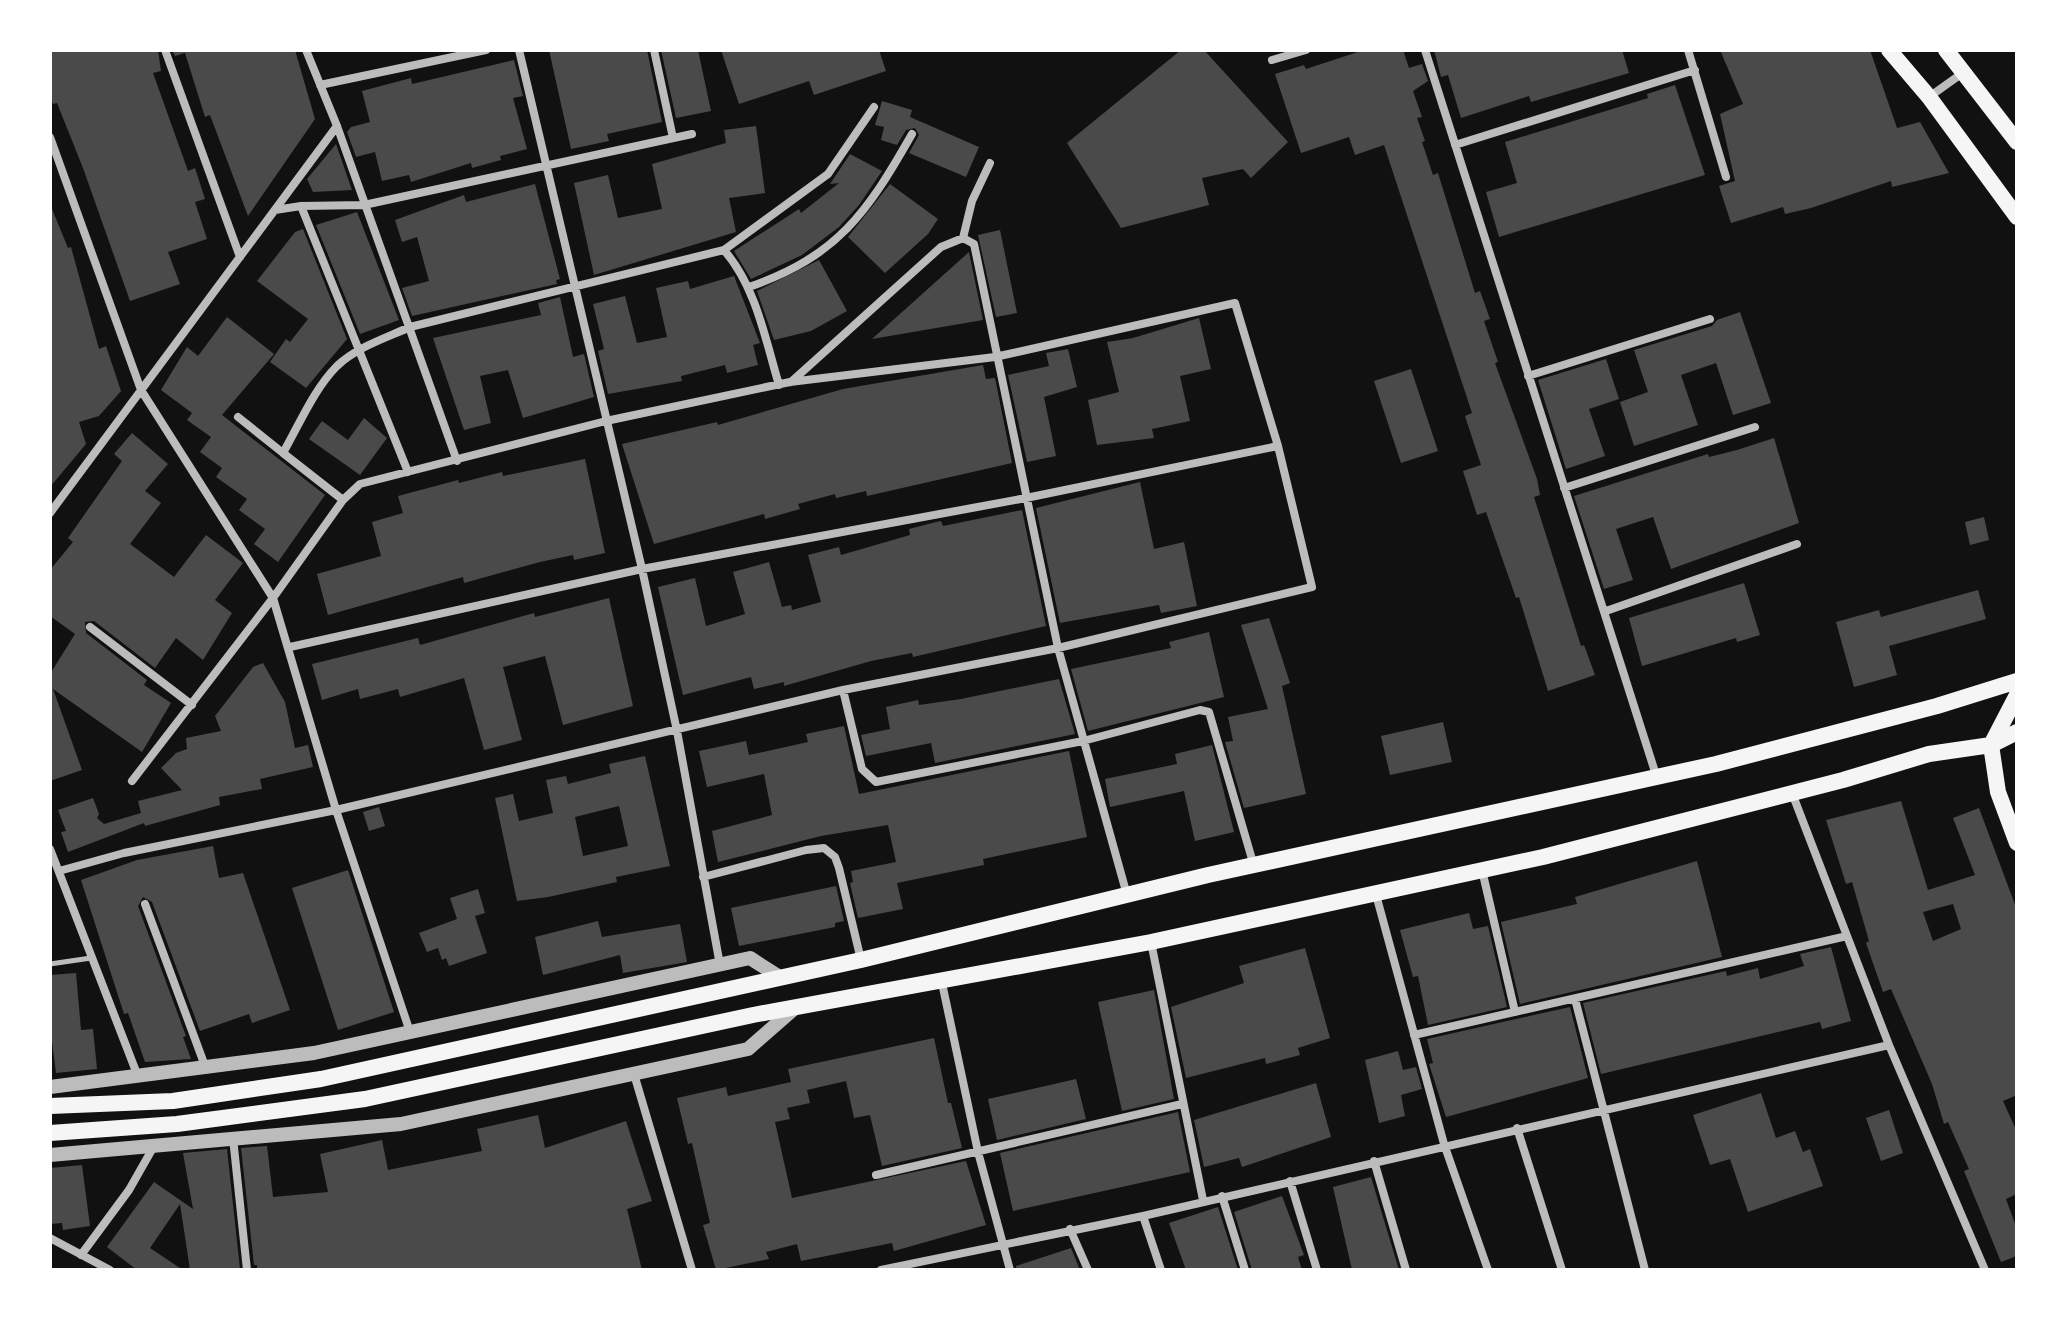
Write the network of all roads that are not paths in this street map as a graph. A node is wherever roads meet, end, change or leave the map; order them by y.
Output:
1 (165, 50) edge
2 (306, 50) edge
3 (486, 50) edge
4 (519, 50) edge
5 (654, 50) edge
6 (1306, 50) edge
7 (1425, 50) edge
8 (1688, 50) edge
9 (1889, 50) edge
10 (1946, 50) edge
11 (1272, 60) dead end
12 (1695, 70) junction
13 (1965, 72) junction
14 (320, 85) junction
15 (1929, 97) junction
16 (874, 107) dead end
17 (337, 126) junction
18 (692, 134) dead end
19 (912, 134) dead end
20 (50, 137) edge
21 (673, 138) junction
22 (2017, 142) edge
23 (1455, 145) junction
24 (990, 163) dead end
25 (544, 166) junction
26 (1726, 177) dead end
27 (364, 205) junction
28 (301, 206) junction
29 (275, 210) junction
30 (2017, 217) edge
31 (963, 238) junction
32 (724, 250) junction
33 (240, 257) junction
34 (575, 287) junction
35 (749, 287) junction
36 (1710, 319) dead end
37 (410, 327) junction
38 (358, 353) junction
39 (995, 357) junction
40 (1528, 376) junction
41 (790, 382) junction
42 (779, 385) junction
43 (141, 390) junction
44 (238, 417) dead end
45 (606, 421) junction
46 (1755, 427) dead end
47 (1278, 446) junction
48 (283, 453) junction
49 (457, 461) junction
50 (408, 472) junction
51 (1564, 488) junction
52 (1026, 498) junction
53 (343, 500) junction
54 (50, 513) edge
55 (1797, 544) dead end
56 (642, 569) junction
57 (273, 598) junction
58 (1606, 611) junction
59 (90, 627) dead end
60 (290, 647) junction
61 (1058, 648) junction
62 (2017, 681) edge
63 (843, 690) junction
64 (2017, 695) edge
65 (192, 705) junction
66 (677, 731) junction
67 (2017, 732) edge
68 (1083, 741) junction
69 (1991, 745) junction
70 (1656, 775) junction
71 (132, 781) dead end
72 (1792, 793) junction
73 (336, 810) junction
74 (2017, 843) edge
75 (50, 849) edge
76 (1254, 866) junction
77 (1482, 870) junction
78 (59, 871) junction
79 (703, 877) junction
80 (1375, 891) junction
81 (1127, 895) junction
82 (145, 904) dead end
83 (1847, 936) junction
84 (1151, 942) junction
85 (92, 957) junction
86 (861, 960) junction
87 (50, 964) edge
88 (720, 965) junction
89 (781, 978) junction
90 (942, 983) junction
91 (1575, 999) junction
92 (796, 1007) junction
93 (1515, 1012) junction
94 (410, 1032) junction
95 (1414, 1035) junction
96 (1889, 1045) junction
97 (205, 1066) junction
98 (137, 1074) junction
99 (634, 1074) junction
100 (50, 1087) edge
101 (1182, 1104) junction
102 (50, 1106) edge
103 (1601, 1109) junction
104 (1517, 1128) junction
105 (50, 1133) edge
106 (233, 1137) junction
107 (1444, 1144) junction
108 (154, 1146) junction
109 (978, 1152) junction
110 (50, 1155) edge
111 (1374, 1161) junction
112 (876, 1175) dead end
113 (1290, 1181) junction
114 (1222, 1196) junction
115 (1203, 1200) junction
116 (1143, 1216) junction
117 (1070, 1229) junction
118 (50, 1238) edge
119 (1001, 1243) junction
120 (81, 1255) junction
121 (110, 1270) edge
122 (247, 1270) edge
123 (692, 1270) edge
124 (881, 1270) edge
125 (1010, 1270) edge
126 (1088, 1270) edge
127 (1161, 1270) edge
128 (1245, 1270) edge
129 (1317, 1270) edge
130 (1406, 1270) edge
131 (1488, 1270) edge
132 (1562, 1270) edge
133 (1645, 1270) edge
134 (1985, 1270) edge

1 - 33 street
2 - 14 street
3 - 14 street
4 - 25 street
5 - 21 street
6 - 11 street
7 - 23 street
8 - 12 street
9 - 15 main road
10 - 13 main road
12 - 23 street
12 - 26 street
13 - 15 street
13 - 22 main road
14 - 17 street
15 - 30 main road
16 - 32 street
17 - 27 street
17 - 29 street
18 - 21 street
19 - 35 street
20 - 43 street
21 - 25 street
23 - 40 street
24 - 31 street
25 - 27 street
25 - 34 street
27 - 28 street
27 - 37 street
28 - 29 street
28 - 38 street
29 - 33 street
31 - 39 street
31 - 41 street
32 - 34 street
32 - 35 street
33 - 43 street
34 - 37 street
34 - 45 street
35 - 42 street
36 - 40 street
37 - 38 street
37 - 49 street
38 - 48 street
38 - 50 street
39 - 41 street
39 - 47 street
39 - 52 street
40 - 51 street
41 - 42 street
42 - 45 street
43 - 54 street
43 - 57 street
44 - 48 street
45 - 49 street
45 - 56 street
46 - 51 street
47 - 52 street
47 - 61 street
48 - 53 street
49 - 50 street
50 - 53 street
51 - 58 street
52 - 56 street
52 - 61 street
53 - 57 street
55 - 58 street
56 - 60 street
56 - 66 street
57 - 60 street
57 - 65 street
58 - 70 street
59 - 65 street
60 - 73 street
61 - 63 street
61 - 68 street
62 - 70 main road
63 - 66 street
63 - 68 street
64 - 69 main road
65 - 71 street
66 - 73 street
66 - 79 street
67 - 69 main road
68 - 76 street
68 - 81 street
69 - 72 main road
69 - 74 main road
70 - 76 main road
72 - 77 main road
72 - 83 street
73 - 78 street
73 - 94 street
75 - 78 street
76 - 81 main road
77 - 80 main road
77 - 93 street
78 - 85 street
79 - 86 street
79 - 88 street
80 - 84 main road
80 - 95 street
81 - 86 main road
82 - 97 street
83 - 91 street
83 - 96 street
84 - 90 main road
84 - 101 street
85 - 87 lane
85 - 98 street
86 - 89 main road
88 - 89 street
88 - 94 street
89 - 102 main road
90 - 92 main road
90 - 109 street
91 - 93 street
91 - 103 street
92 - 99 street
92 - 105 main road
93 - 95 street
94 - 97 street
95 - 107 street
96 - 103 street
96 - 134 street
97 - 98 street
98 - 100 street
99 - 106 street
99 - 123 street
101 - 109 street
101 - 115 street
103 - 104 street
103 - 133 street
104 - 107 street
104 - 132 street
106 - 108 street
106 - 122 street
107 - 111 street
107 - 131 street
108 - 110 street
108 - 120 street
109 - 112 street
109 - 119 street
111 - 113 street
111 - 130 street
113 - 114 street
113 - 129 street
114 - 115 street
114 - 128 street
115 - 116 street
116 - 117 street
116 - 127 street
117 - 119 street
117 - 126 street
118 - 120 street
119 - 124 street
119 - 125 street
120 - 121 street

